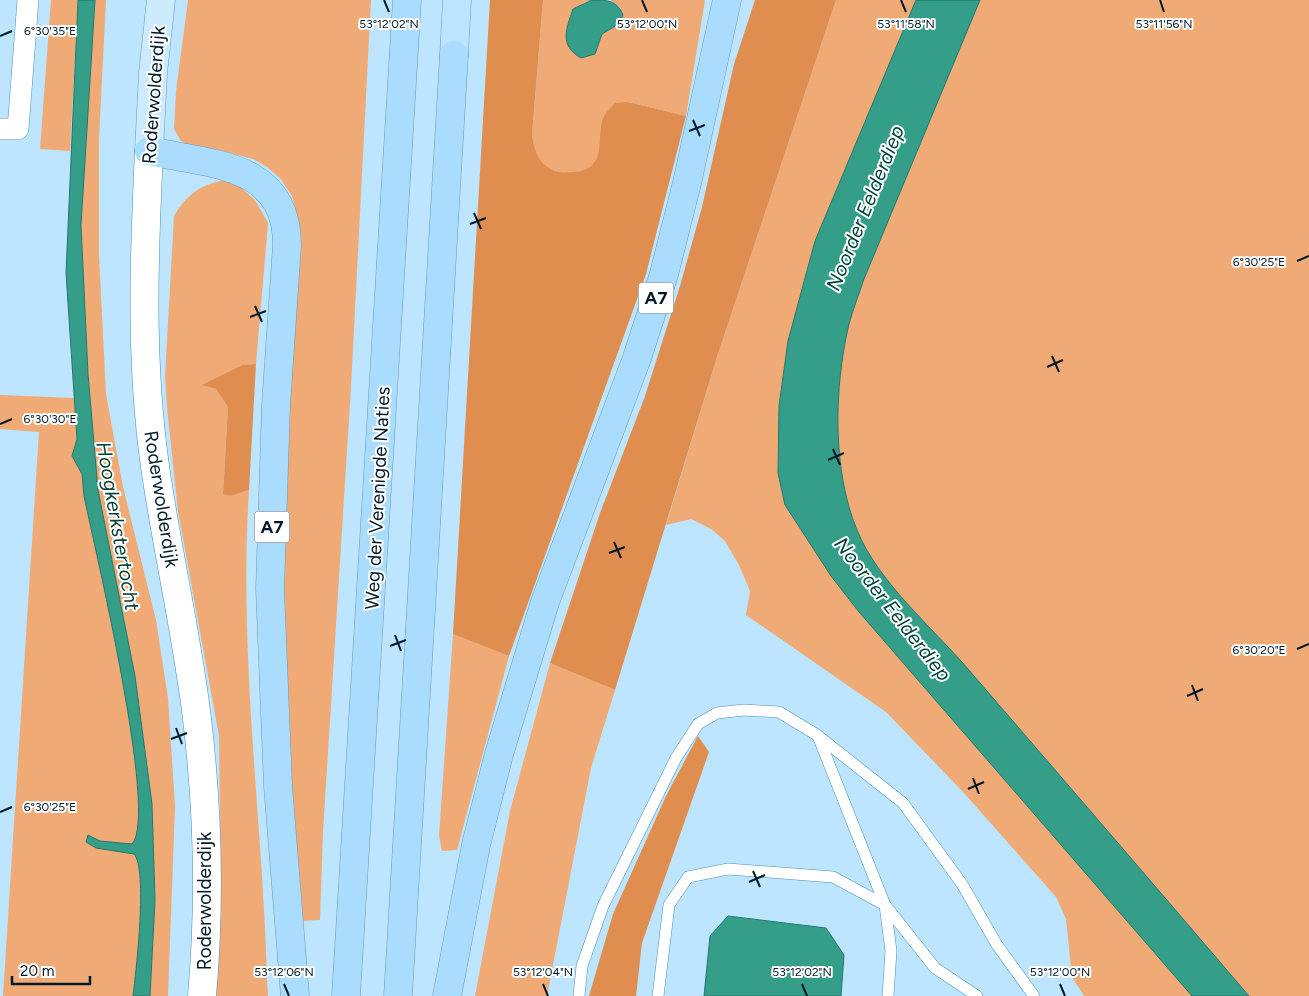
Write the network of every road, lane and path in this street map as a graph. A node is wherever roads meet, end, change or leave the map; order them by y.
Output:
1 (28, 0) edge
2 (161, 0) edge
3 (407, 0) edge
4 (457, 0) edge
5 (727, 0) edge
6 (9, 129) edge
7 (149, 151) junction
8 (817, 735) junction
9 (885, 905) junction
10 (202, 996) edge
11 (295, 996) edge
12 (346, 996) edge
13 (398, 996) edge
14 (447, 996) edge
15 (579, 996) edge
16 (658, 996) edge
17 (888, 996) edge
18 (977, 996) edge
19 (1034, 996) edge

1 - 6 street
2 - 7 main road, Roderwolderdijk
3 - 12 highway, Weg der Verenigde Naties
4 - 13 highway
5 - 14 highway, A7
7 - 10 street, Roderwolderdijk
7 - 11 highway, A7
8 - 9 lane
8 - 15 lane
8 - 19 lane
9 - 16 lane
9 - 17 lane
9 - 18 lane

